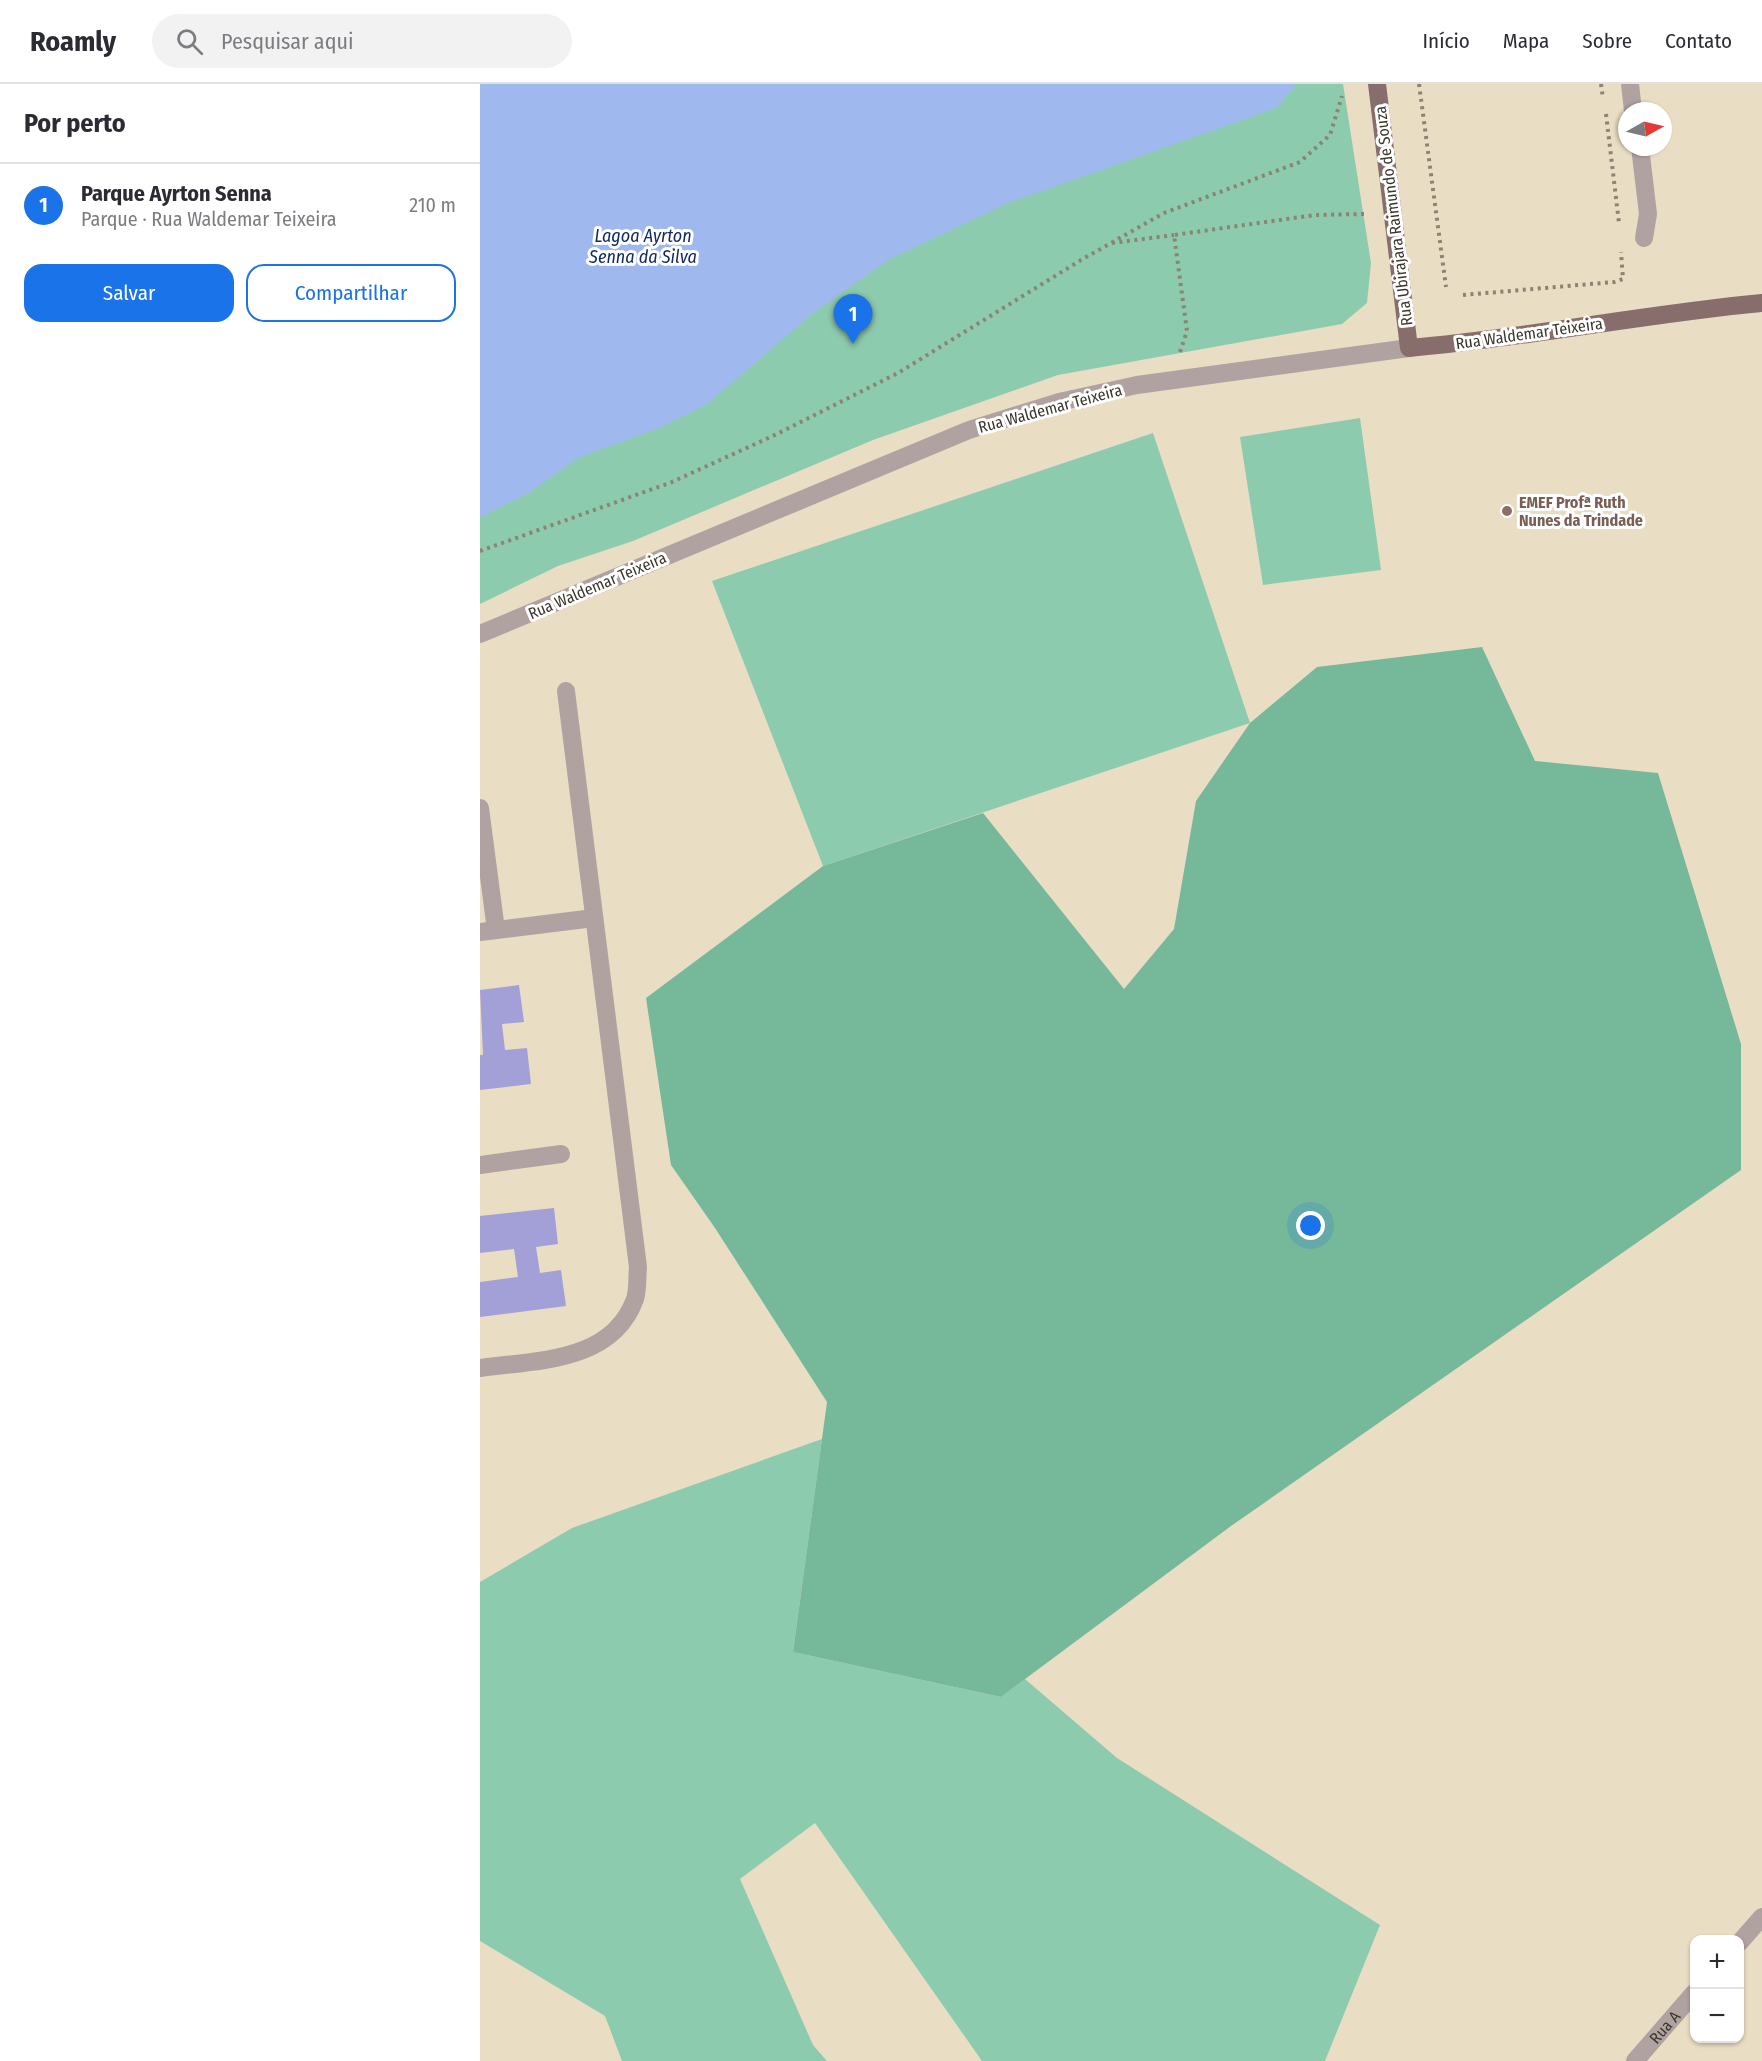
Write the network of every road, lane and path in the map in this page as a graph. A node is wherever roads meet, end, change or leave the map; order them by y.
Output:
1 (1377, 84) edge
2 (1419, 84) edge
3 (1601, 84) edge
4 (1630, 84) edge
5 (1342, 96) dead end
6 (1632, 102) edge
7 (1641, 156) edge
8 (1364, 214) dead end
9 (1620, 230) dead end
10 (1174, 235) junction
11 (1644, 238) dead end
12 (1621, 242) dead end
13 (1110, 243) junction
14 (1446, 287) dead end
15 (1463, 295) dead end
16 (1762, 303) edge
17 (1409, 348) junction
18 (1180, 352) dead end
19 (480, 551) edge
20 (480, 634) edge
21 (566, 691) dead end
22 (480, 808) edge
23 (594, 918) junction
24 (488, 931) edge
25 (561, 1154) dead end
26 (480, 1165) edge
27 (480, 1368) edge
28 (1762, 1917) edge
29 (1744, 1937) edge
30 (1690, 1999) edge
31 (1635, 2061) edge

1 - 17 main road, Rua Ubirajara Raimundo de Souza
2 - 14 path
3 - 9 path
4 - 6 street
5 - 13 path
7 - 11 street
8 - 10 path
10 - 13 path
10 - 18 path
12 - 15 path
13 - 19 path
16 - 17 main road, Rua Waldemar Teixeira
17 - 20 street, Rua Waldemar Teixeira
21 - 23 street
22 - 24 street
23 - 24 street
23 - 27 street
25 - 26 street
28 - 29 street
30 - 31 street, Rua A

